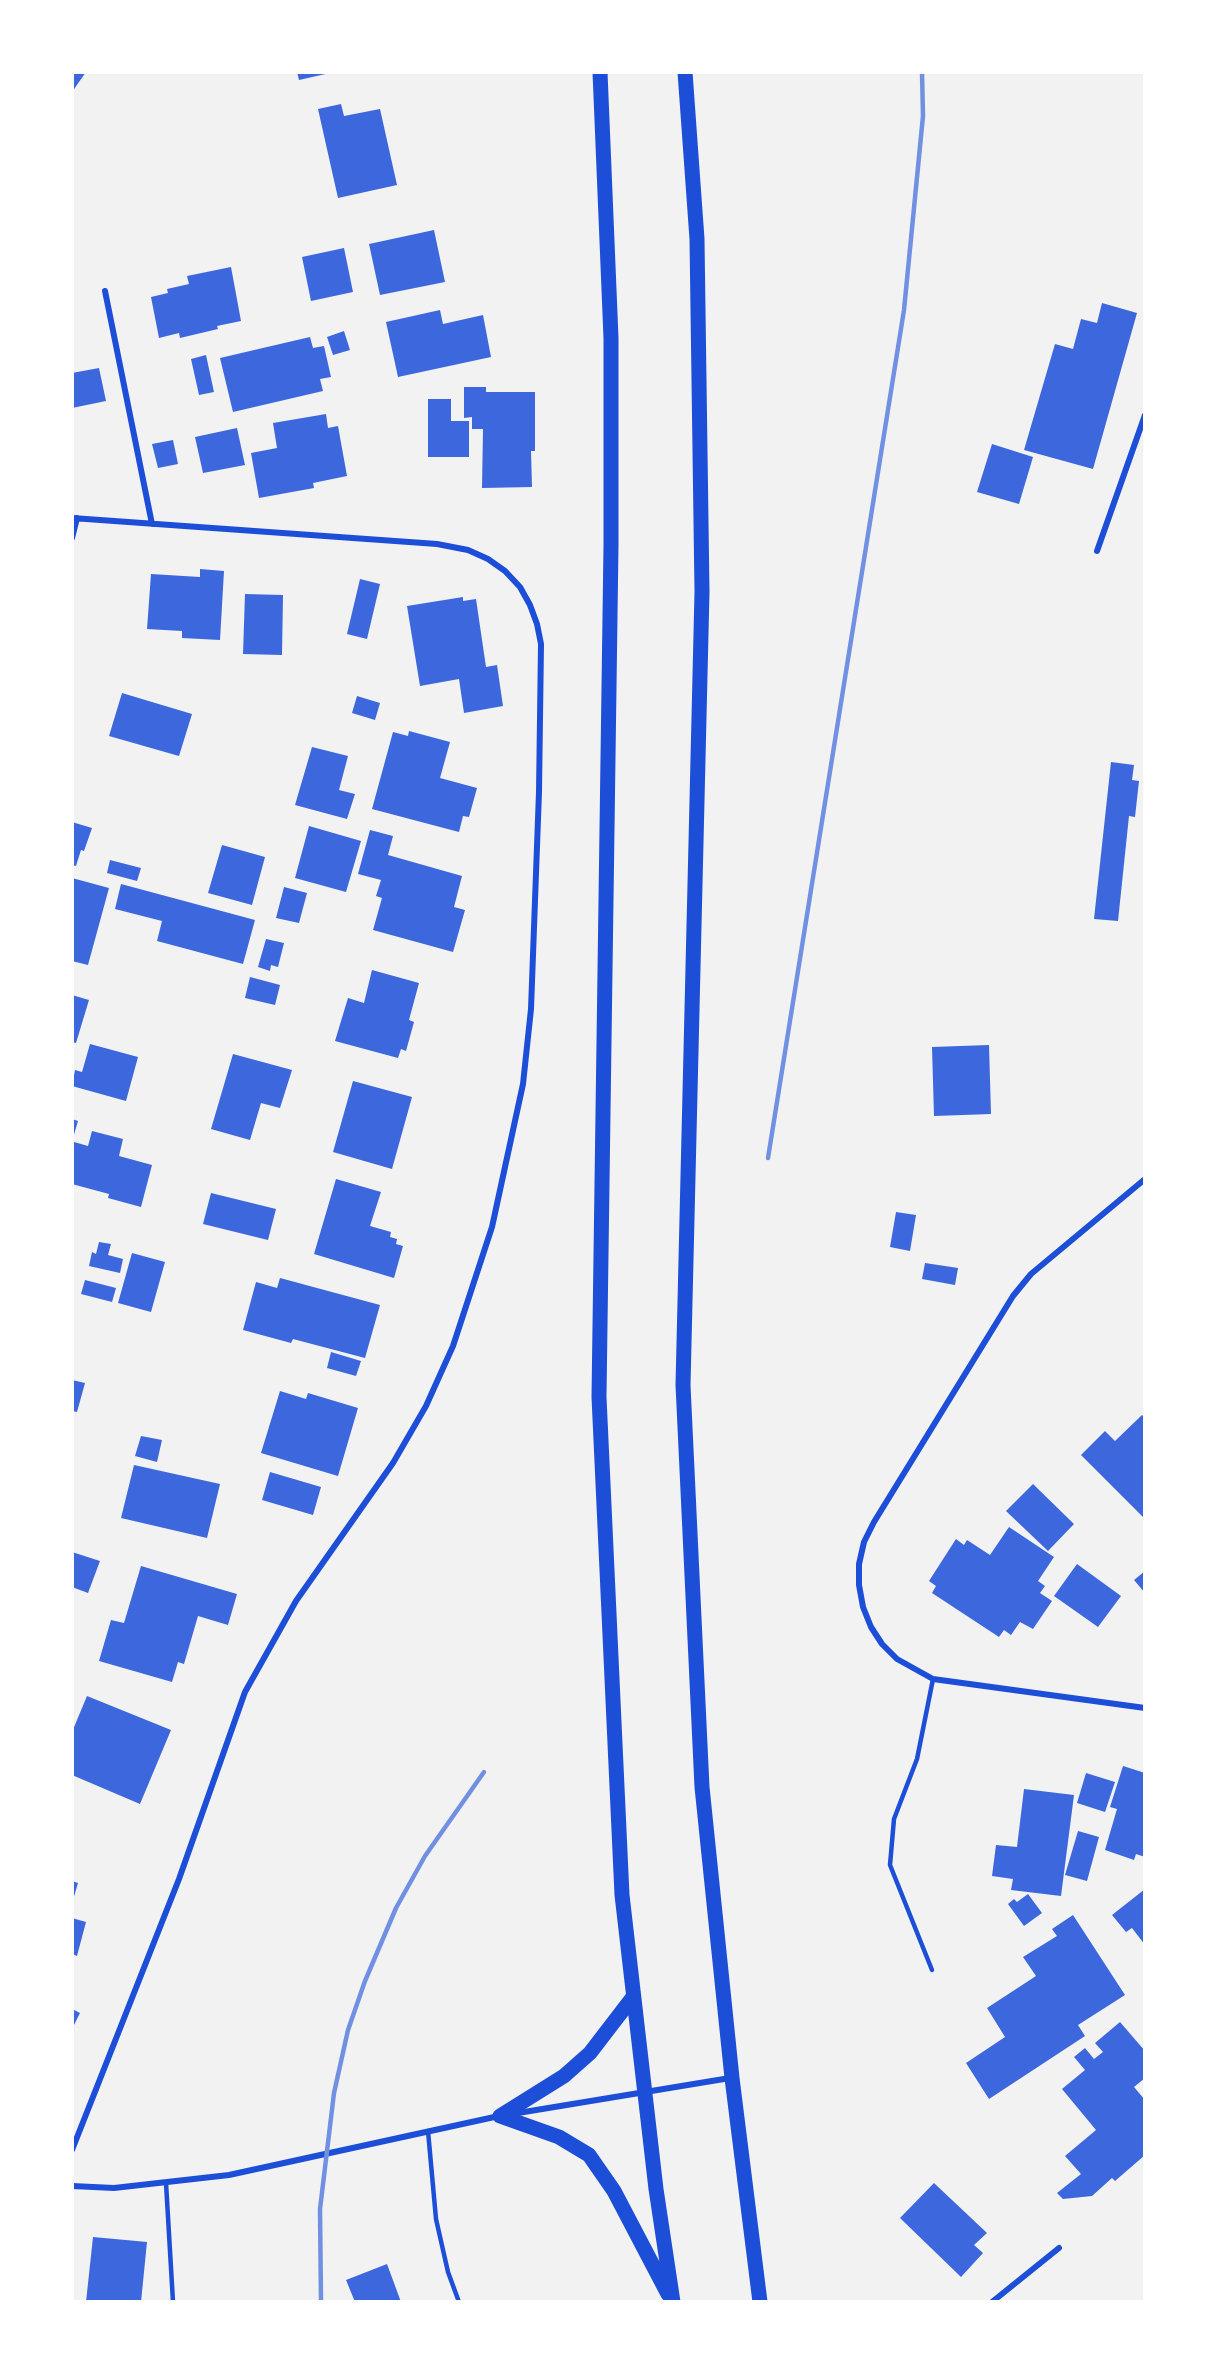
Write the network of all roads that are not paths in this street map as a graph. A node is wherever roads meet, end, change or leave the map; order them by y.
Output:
1 (600, 72) edge
2 (685, 72) edge
3 (105, 291) dead end
4 (1145, 415) edge
5 (74, 518) edge
6 (152, 524) junction
7 (72, 538) edge
8 (1097, 551) dead end
9 (1145, 1179) edge
10 (933, 1679) junction
11 (1145, 1708) edge
12 (932, 1970) dead end
13 (633, 1997) junction
14 (732, 2078) junction
15 (644, 2092) junction
16 (500, 2116) junction
17 (428, 2131) junction
18 (72, 2150) edge
19 (166, 2183) junction
20 (72, 2186) edge
21 (1059, 2248) dead end
22 (173, 2302) edge
23 (459, 2302) edge
24 (672, 2302) edge
25 (760, 2302) edge
26 (992, 2302) edge

1 - 13 main road
2 - 14 main road
3 - 6 street
4 - 8 street
5 - 6 street
5 - 7 street
6 - 18 street
9 - 10 street
10 - 11 street
10 - 12 lane
13 - 15 main road
13 - 16 main road
14 - 15 street
14 - 25 main road
15 - 16 street
15 - 24 main road
16 - 17 street
16 - 24 main road
17 - 19 street
17 - 23 lane
19 - 20 street
19 - 22 lane
21 - 26 street

